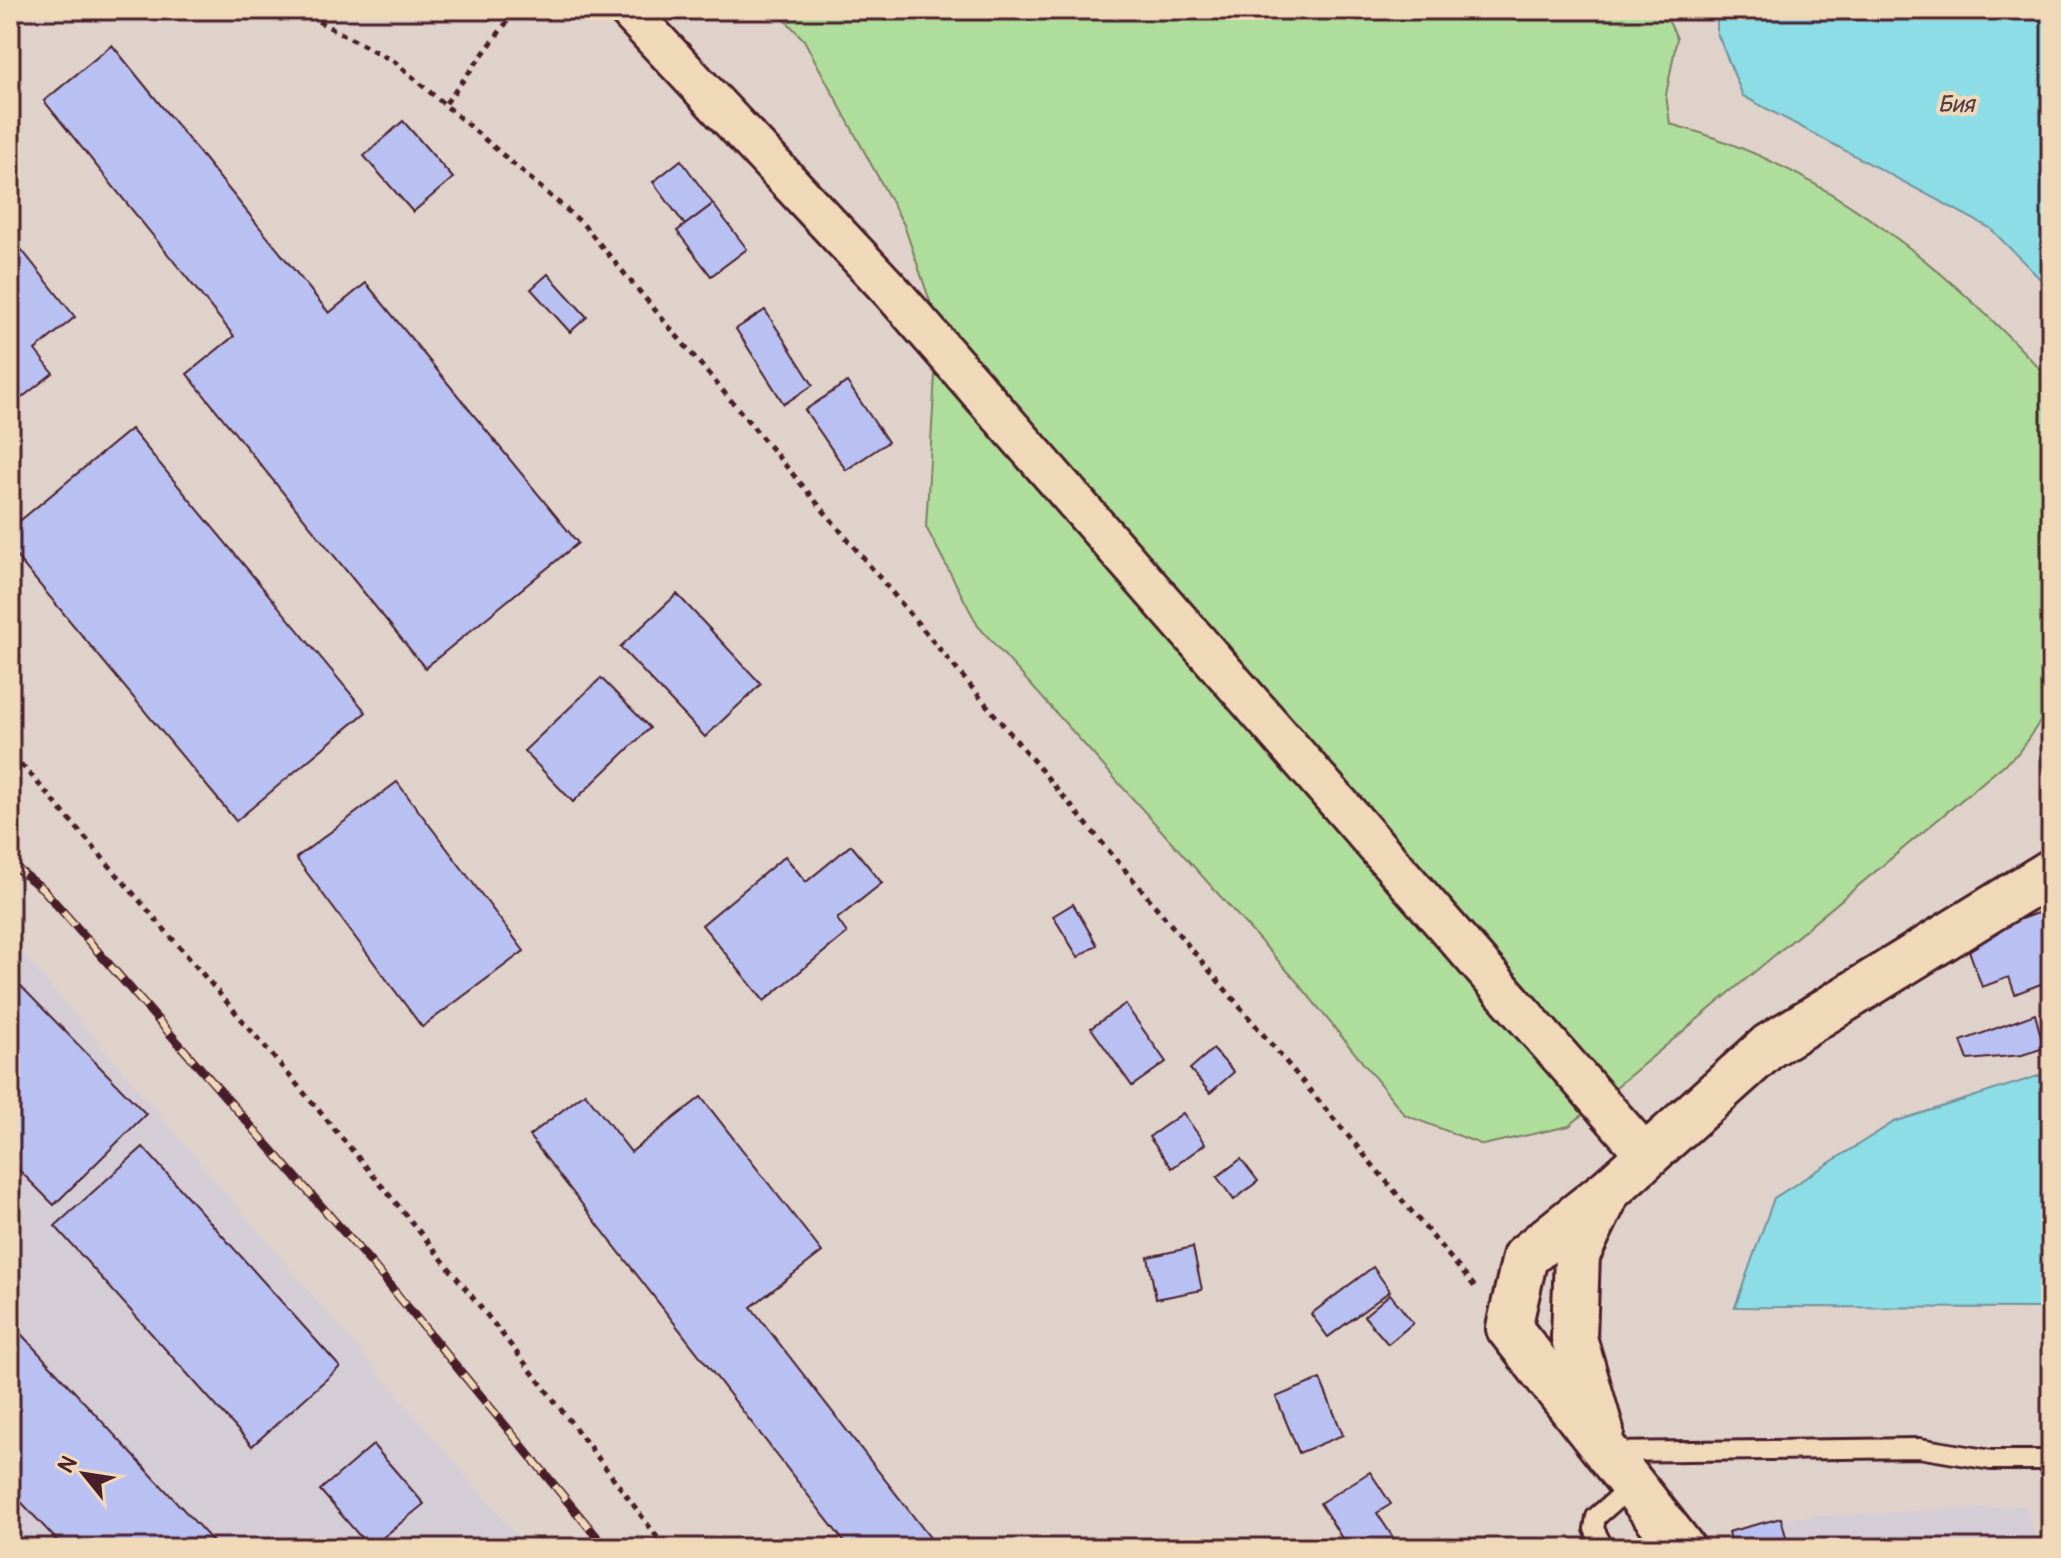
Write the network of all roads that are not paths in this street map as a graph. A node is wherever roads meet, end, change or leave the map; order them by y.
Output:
1 (628, 10) edge
2 (2051, 872) edge
3 (1647, 1156) junction
4 (1609, 1190) junction
5 (2051, 1460) edge
6 (1620, 1468) junction
7 (1604, 1548) edge
8 (1682, 1548) edge

1 - 3 street
2 - 3 street
3 - 4 street
4 - 6 street
4 - 6 street
5 - 6 lane
6 - 7 lane
6 - 8 street

